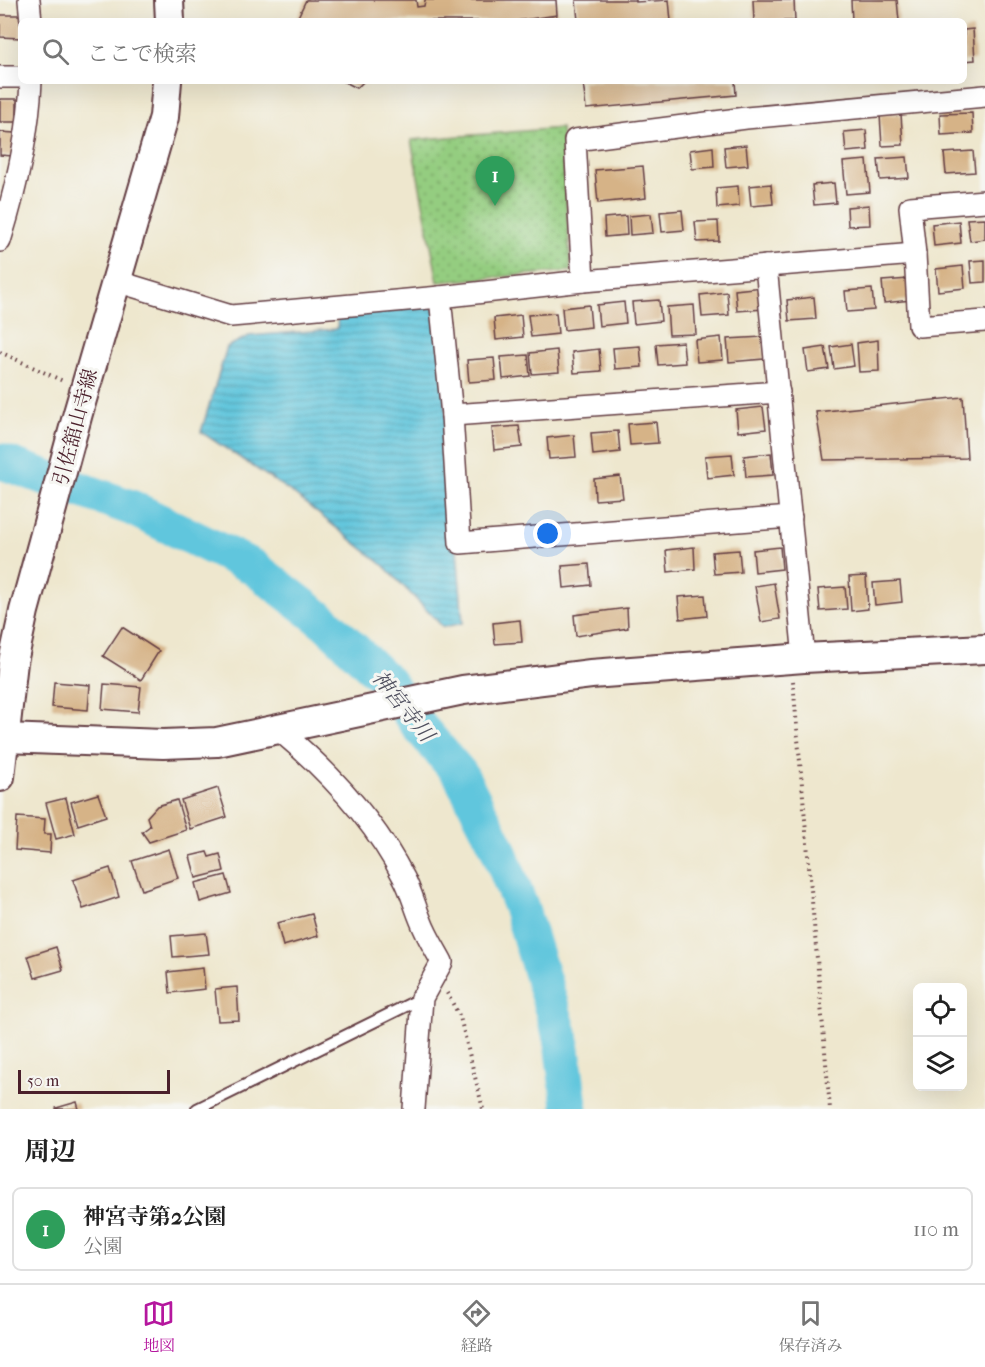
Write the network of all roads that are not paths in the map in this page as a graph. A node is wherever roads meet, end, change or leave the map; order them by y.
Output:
1 (29, 0) edge
2 (169, 0) edge
3 (31, 18) edge
4 (170, 18) edge
5 (0, 77) edge
6 (18, 77) edge
7 (31, 84) edge
8 (167, 84) edge
9 (985, 96) edge
10 (985, 201) edge
11 (5, 210) edge
12 (0, 241) edge
13 (915, 254) junction
14 (766, 266) junction
15 (116, 281) junction
16 (583, 282) junction
17 (440, 297) junction
18 (985, 321) edge
19 (778, 392) junction
20 (452, 415) junction
21 (791, 517) junction
22 (985, 649) edge
23 (797, 658) junction
24 (288, 728) junction
25 (5, 738) junction
26 (0, 777) edge
27 (422, 998) junction
28 (197, 1109) edge
29 (414, 1109) edge

1 - 3 street
2 - 4 street
5 - 6 street
7 - 11 street
8 - 15 street, 引佐舘山寺線
9 - 16 street
10 - 13 street
11 - 12 street
13 - 14 street
13 - 18 street
14 - 16 street
14 - 19 street
15 - 17 street
15 - 25 street, 引佐舘山寺線
16 - 17 street
17 - 20 street
19 - 20 street
19 - 21 street
20 - 21 street
21 - 23 street
22 - 23 street
23 - 24 street
24 - 25 street
24 - 27 street
25 - 26 street, 引佐舘山寺線
27 - 28 lane
27 - 29 street

